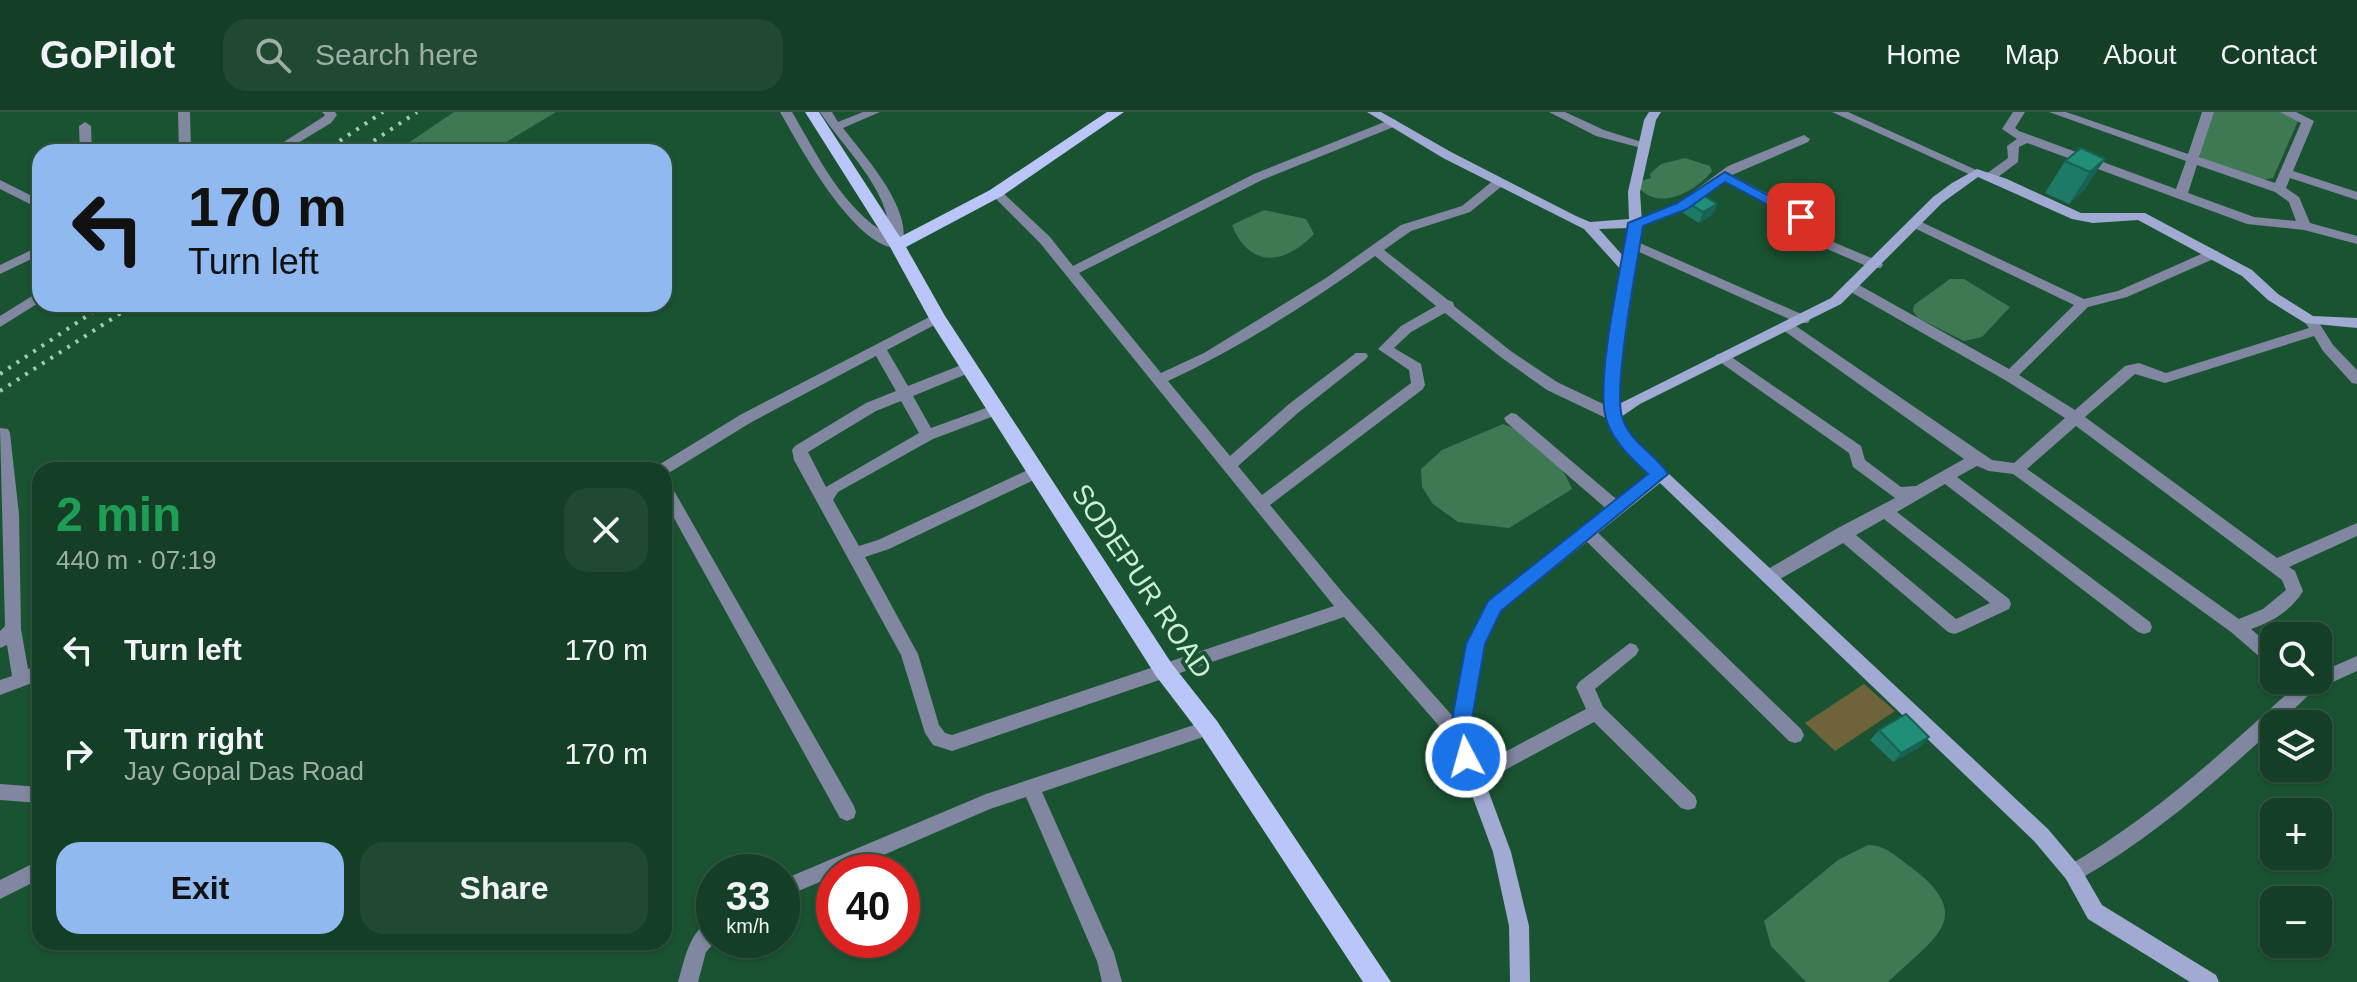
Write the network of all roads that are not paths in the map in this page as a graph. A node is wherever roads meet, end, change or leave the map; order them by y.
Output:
1 (184, 112) edge
2 (328, 112) edge
3 (786, 112) edge
4 (812, 112) edge
5 (826, 112) edge
6 (874, 112) edge
7 (1117, 112) edge
8 (1373, 112) edge
9 (1555, 112) edge
10 (1655, 112) edge
11 (1838, 112) edge
12 (2019, 112) edge
13 (2055, 112) edge
14 (2206, 112) edge
15 (2286, 112) edge
16 (2311, 117) edge
17 (1392, 123) junction
18 (85, 126) dead end
19 (835, 127) junction
20 (2027, 138) junction
21 (1804, 139) dead end
22 (86, 144) edge
23 (185, 144) edge
24 (287, 144) edge
25 (1645, 145) junction
26 (2190, 158) junction
27 (2286, 173) junction
28 (1983, 175) junction
29 (1725, 176) junction
30 (1498, 183) junction
31 (0, 184) edge
32 (2279, 189) junction
33 (996, 193) junction
34 (2181, 194) junction
35 (2357, 196) edge
36 (32, 201) edge
37 (1801, 217) dead end
38 (1636, 223) junction
39 (1915, 223) junction
40 (1589, 226) junction
41 (2304, 226) junction
42 (1809, 236) dead end
43 (2357, 240) edge
44 (1633, 244) junction
45 (897, 245) junction
46 (1377, 251) junction
47 (32, 254) edge
48 (2213, 254) junction
49 (1876, 265) junction
50 (0, 270) edge
51 (1630, 271) junction
52 (1071, 272) junction
53 (1854, 288) junction
54 (32, 301) edge
55 (2083, 304) junction
56 (1448, 305) junction
57 (937, 318) junction
58 (1803, 320) junction
59 (0, 322) edge
60 (2357, 323) edge
61 (2313, 326) junction
62 (1788, 327) junction
63 (879, 349) junction
64 (1361, 356) dead end
65 (1722, 357) junction
66 (969, 367) junction
67 (2010, 376) junction
68 (2357, 379) edge
69 (1159, 380) junction
70 (906, 392) junction
71 (997, 409) junction
72 (1613, 415) junction
73 (1511, 418) dead end
74 (2076, 418) junction
75 (3, 433) dead end
76 (928, 435) junction
77 (1976, 459) junction
78 (672, 464) edge
79 (1229, 466) junction
80 (2017, 469) junction
81 (1037, 472) junction
82 (1660, 474) junction
83 (1944, 475) junction
84 (1915, 491) junction
85 (825, 499) junction
86 (672, 500) edge
87 (1261, 504) junction
88 (1615, 507) junction
89 (1885, 511) junction
90 (2357, 529) edge
91 (1586, 531) junction
92 (1842, 533) junction
93 (855, 554) junction
94 (2276, 566) junction
95 (1769, 577) junction
96 (1347, 609) junction
97 (2144, 627) dead end
98 (2237, 627) junction
99 (6, 635) edge
100 (2260, 647) edge
101 (1630, 650) dead end
102 (2357, 663) edge
103 (1164, 670) junction
104 (2332, 672) edge
105 (32, 675) edge
106 (21, 680) junction
107 (0, 688) edge
108 (2292, 694) edge
109 (1596, 712) junction
110 (1209, 728) junction
111 (1795, 735) dead end
112 (1459, 736) junction
113 (1473, 778) junction
114 (1031, 788) junction
115 (0, 792) edge
116 (32, 794) edge
117 (1688, 802) dead end
118 (847, 812) dead end
119 (32, 873) edge
120 (2073, 873) junction
121 (800, 881) edge
122 (0, 890) edge
123 (696, 954) edge
124 (688, 982) edge
125 (1112, 982) edge
126 (1378, 982) edge
127 (1520, 982) edge
128 (2209, 982) edge

1 - 23 street
2 - 24 street
3 - 45 street
4 - 45 main road, SODEPUR ROAD
5 - 19 street
6 - 19 street
7 - 33 main road
8 - 17 street
9 - 25 street
10 - 25 street
11 - 28 street
12 - 20 street
13 - 26 street
14 - 26 street
15 - 16 street
16 - 27 street
17 - 30 street
17 - 52 street
18 - 22 street
19 - 45 street
20 - 28 street
20 - 34 street
21 - 29 street
25 - 38 street
26 - 32 street
26 - 34 street
27 - 32 street
27 - 35 street
28 - 39 street
28 - 48 street
29 - 37 street
29 - 38 street
30 - 40 street
30 - 46 street
31 - 36 street
32 - 41 street
33 - 45 main road
33 - 52 street
34 - 41 street
38 - 40 street
38 - 44 street
39 - 49 street
39 - 55 street
40 - 51 street
41 - 43 street
42 - 49 street
44 - 51 street
44 - 58 street
45 - 57 main road, SODEPUR ROAD
46 - 56 street
46 - 69 street
47 - 50 street
48 - 55 street
48 - 61 street
49 - 53 street
51 - 72 street
52 - 69 street
53 - 58 street
53 - 67 street
54 - 59 street
55 - 67 street
56 - 72 street
56 - 87 street
57 - 63 street
57 - 66 main road, SODEPUR ROAD
58 - 62 street
60 - 61 street
61 - 68 street
61 - 74 street
62 - 65 street
62 - 77 street
63 - 70 street
63 - 78 street
64 - 79 street
65 - 72 street
65 - 84 street
66 - 70 street
66 - 71 main road, SODEPUR ROAD
67 - 74 street
69 - 79 street
70 - 76 street
70 - 85 street
71 - 76 street
71 - 81 main road, SODEPUR ROAD
72 - 82 street
73 - 88 street
74 - 80 street
74 - 94 street
75 - 99 street
76 - 85 street
77 - 80 street
77 - 83 street
79 - 87 street
80 - 98 street
81 - 93 street
81 - 103 main road, SODEPUR ROAD
82 - 88 street
82 - 95 street
83 - 84 street
83 - 97 street
84 - 89 street
85 - 93 street
86 - 118 street
87 - 96 street
88 - 91 street
89 - 92 street
89 - 92 street
90 - 94 street
91 - 111 street
91 - 112 street
92 - 95 street
93 - 103 street
94 - 98 street
95 - 120 street
96 - 103 street
96 - 112 street
98 - 100 street
99 - 106 street
101 - 109 street
102 - 104 street
103 - 110 main road, SODEPUR ROAD
105 - 106 street
106 - 107 street
108 - 120 street
109 - 113 street
109 - 117 street
110 - 114 street
110 - 126 main road, SODEPUR ROAD
112 - 113 street
113 - 127 street
114 - 121 street
114 - 125 street
115 - 116 street
119 - 122 street
120 - 128 street
123 - 124 street

